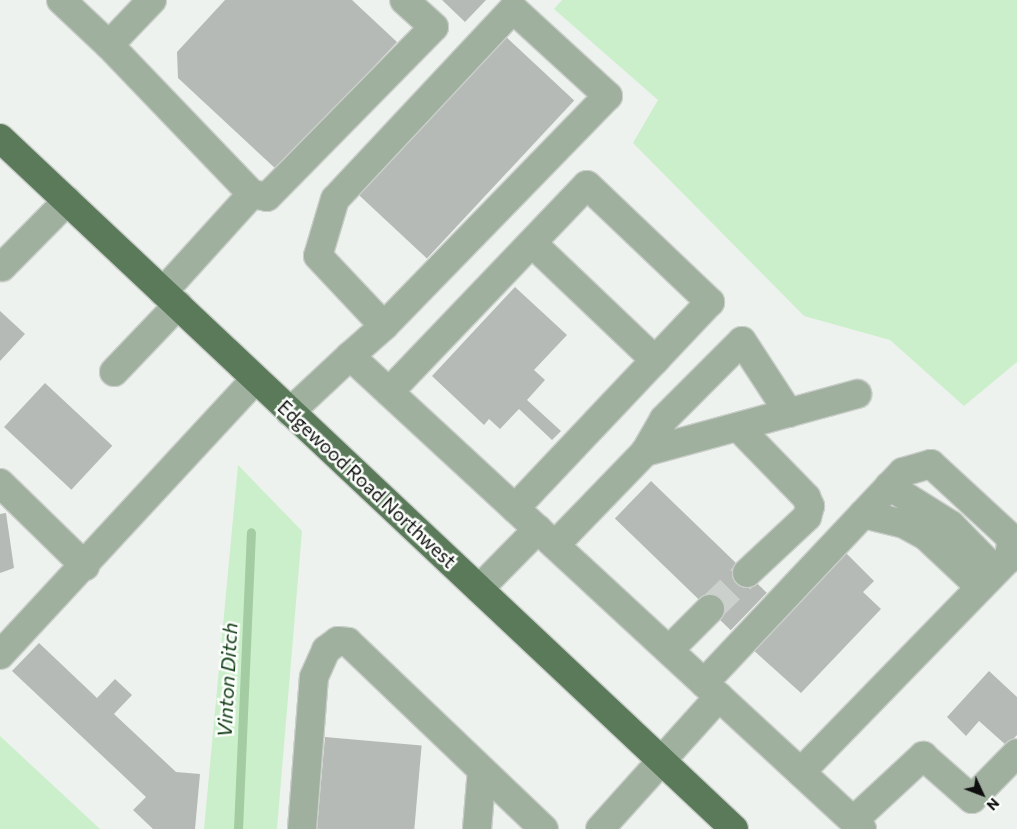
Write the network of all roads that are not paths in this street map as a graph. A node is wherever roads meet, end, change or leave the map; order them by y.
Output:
1 (61, 0) edge
2 (152, 0) edge
3 (404, 0) edge
4 (513, 5) edge
5 (434, 28) junction
6 (109, 45) junction
7 (466, 57) junction
8 (0, 138) edge
9 (252, 194) junction
10 (67, 201) junction
11 (532, 243) junction
12 (2, 267) dead end
13 (171, 299) junction
14 (384, 326) junction
15 (350, 356) junction
16 (655, 360) junction
17 (114, 372) dead end
18 (256, 379) junction
19 (389, 392) junction
20 (857, 394) dead end
21 (290, 412) junction
22 (789, 413) junction
23 (738, 427) junction
24 (645, 452) junction
25 (0, 483) edge
26 (889, 486) junction
27 (515, 508) junction
28 (863, 514) junction
29 (546, 537) junction
30 (85, 566) junction
31 (747, 573) tunnel mouth
32 (988, 579) junction
33 (479, 589) junction
34 (710, 609) tunnel mouth
35 (668, 650) junction
36 (0, 655) edge
37 (711, 690) junction
38 (1017, 752) edge
39 (660, 760) junction
40 (482, 770) junction
41 (801, 772) junction
42 (858, 825) edge
43 (302, 829) edge
44 (477, 829) edge
45 (544, 829) edge
46 (600, 829) edge
47 (734, 829) edge

1 - 6 lane
2 - 6 lane
3 - 5 lane
4 - 7 lane
4 - 14 lane
5 - 7 lane
5 - 9 lane
6 - 9 lane
7 - 14 lane
8 - 10 main road, Edgewood Road Northwest
9 - 13 lane
10 - 12 lane
10 - 13 main road, Edgewood Road Northwest
11 - 16 lane
11 - 16 lane
11 - 19 lane
13 - 17 lane
13 - 18 main road, Edgewood Road Northwest
14 - 15 lane
15 - 19 lane
15 - 21 lane
16 - 27 lane
18 - 21 main road, Edgewood Road Northwest
18 - 30 lane
19 - 27 lane
20 - 22 lane
21 - 33 main road, Edgewood Road Northwest
22 - 23 lane
22 - 24 lane
23 - 24 lane
23 - 31 lane
24 - 29 lane
25 - 30 lane
26 - 28 lane
26 - 32 lane
26 - 32 lane
27 - 29 lane
28 - 32 lane
28 - 37 lane
29 - 33 lane
29 - 35 lane
30 - 36 lane
32 - 41 lane
33 - 39 main road, Edgewood Road Northwest
34 - 35 lane
35 - 37 lane
37 - 39 lane
37 - 41 lane
38 - 42 lane
39 - 46 lane
39 - 47 main road, Edgewood Road Northwest
40 - 43 lane
40 - 44 lane
40 - 45 lane
41 - 42 lane

